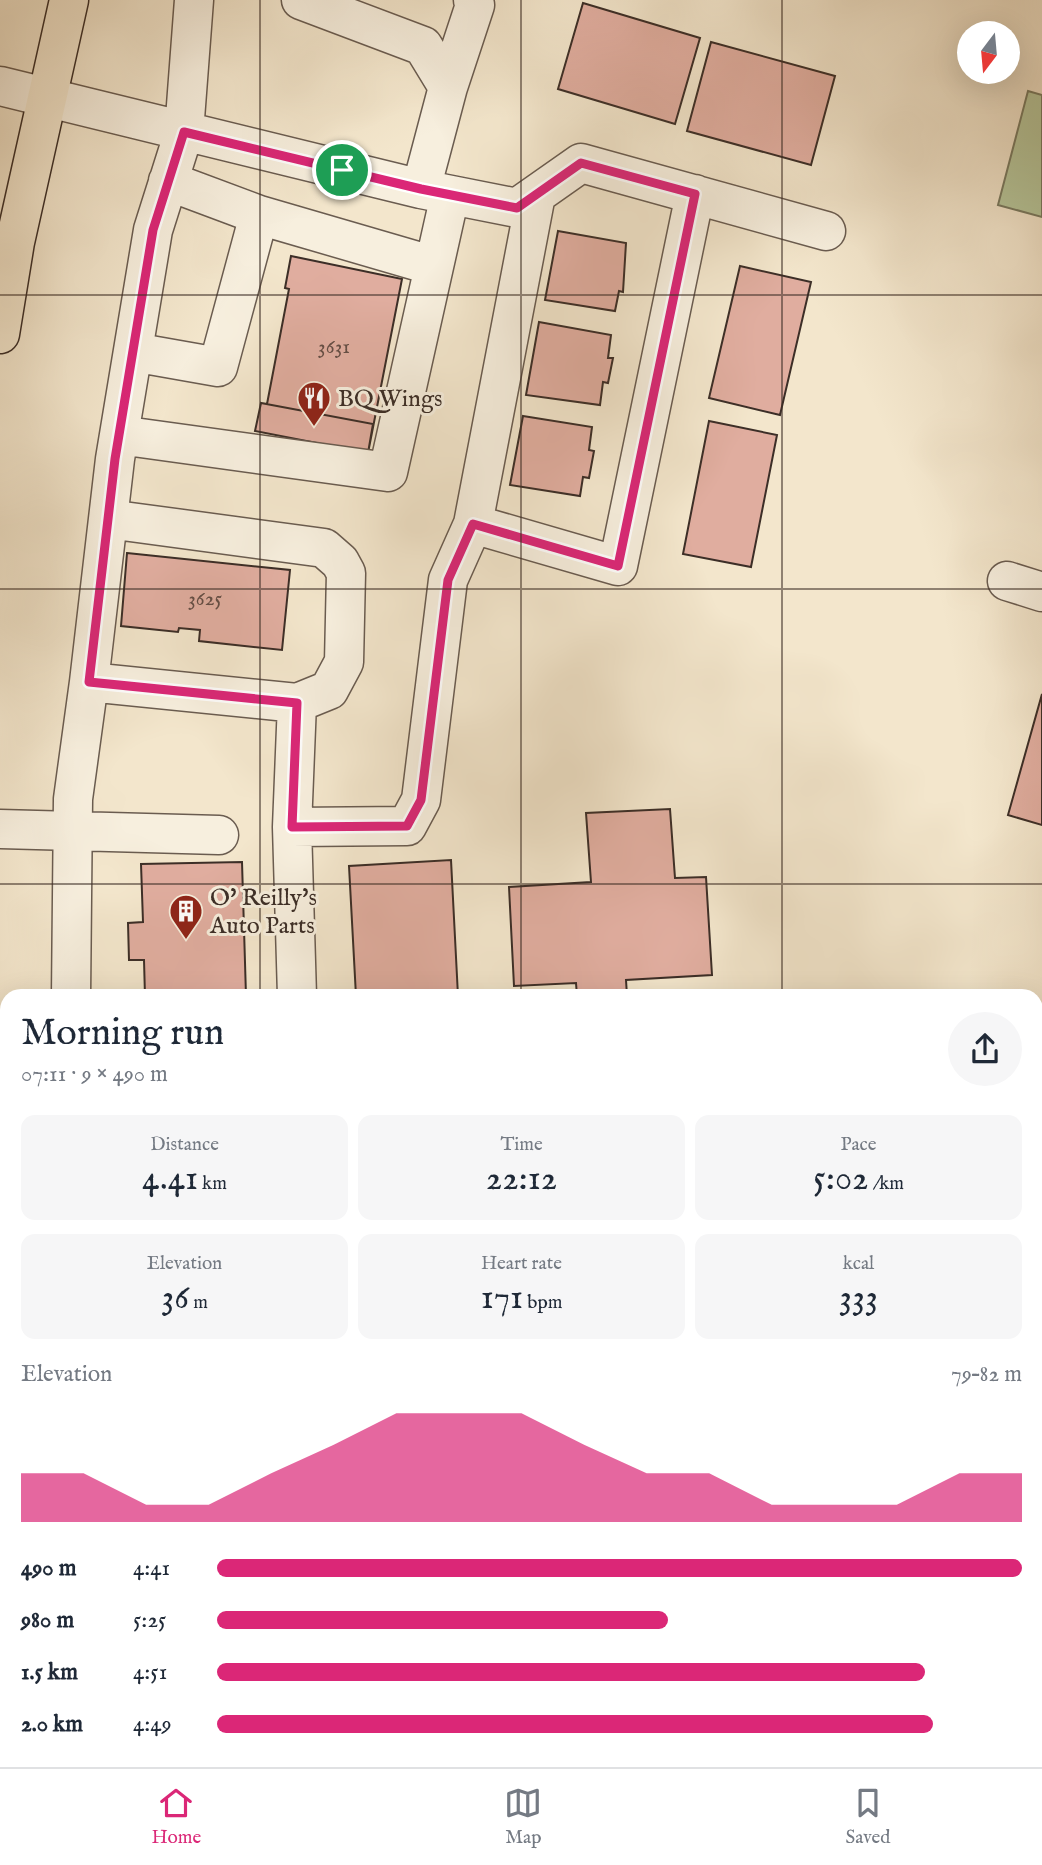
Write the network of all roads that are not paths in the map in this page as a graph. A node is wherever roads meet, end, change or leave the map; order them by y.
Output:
1 (69, 0) edge
2 (194, 0) edge
3 (301, 0) edge
4 (473, 0) edge
5 (0, 86) edge
6 (448, 87) junction
7 (47, 98) junction
8 (184, 132) junction
9 (169, 181) junction
10 (436, 192) junction
11 (695, 194) junction
12 (536, 195) junction
13 (260, 215) junction
14 (826, 231) dead end
15 (434, 267) junction
16 (0, 334) edge
17 (133, 352) junction
18 (119, 435) junction
19 (108, 519) junction
20 (473, 524) junction
21 (89, 682) junction
22 (297, 703) junction
23 (292, 827) junction
24 (0, 829) edge
25 (72, 831) junction
26 (219, 835) dead end
27 (71, 989) edge
28 (297, 989) edge

1 - 7 highway
2 - 8 street
3 - 6 street
4 - 6 street
5 - 7 street
6 - 10 street
7 - 8 street
7 - 16 highway
8 - 9 street
8 - 10 street
9 - 13 street
9 - 17 street
10 - 12 street
10 - 15 street
11 - 12 street
11 - 14 street
11 - 20 street
12 - 20 street
13 - 15 street
13 - 17 street
15 - 18 street
17 - 18 street
18 - 19 street
19 - 21 street
19 - 22 street
20 - 23 street
21 - 22 street
21 - 25 street
22 - 23 street
23 - 28 street
24 - 25 street
25 - 26 street
25 - 27 street

